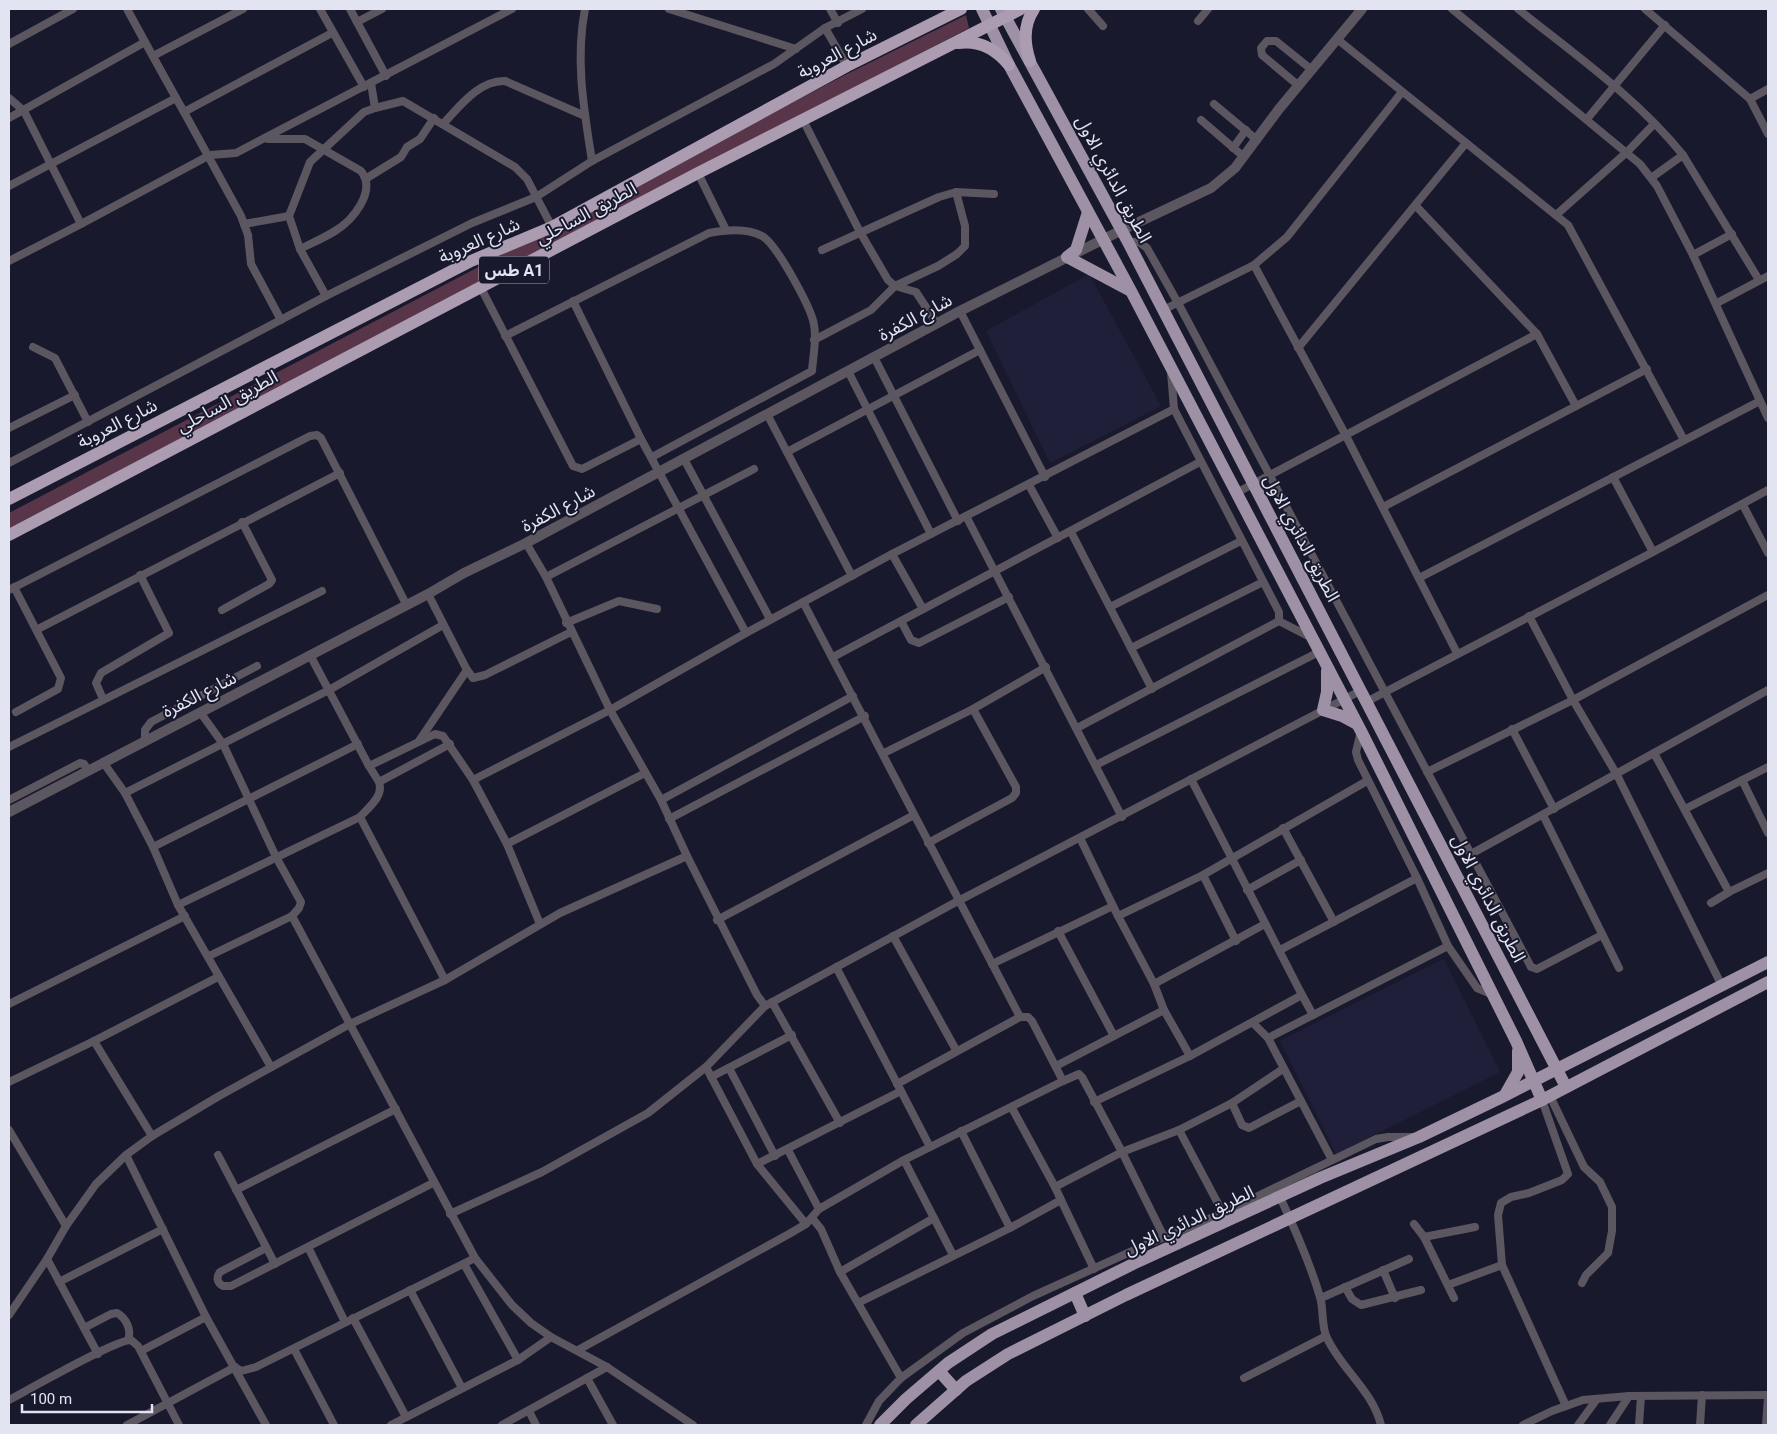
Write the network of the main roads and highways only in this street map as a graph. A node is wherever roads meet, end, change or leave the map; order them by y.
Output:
1 (982, 9) edge
2 (1021, 9) edge
3 (1034, 9) edge
4 (956, 11) edge
5 (1003, 13) edge
6 (990, 24) junction
7 (953, 43) junction
8 (1030, 60) junction
9 (1009, 65) junction
10 (1088, 212) junction
11 (1131, 291) junction
12 (9, 499) edge
13 (9, 535) edge
14 (1327, 668) junction
15 (1359, 728) junction
16 (1768, 962) edge
17 (1768, 982) edge
18 (1516, 1041) junction
19 (1558, 1070) junction
20 (1534, 1082) junction
21 (1566, 1087) junction
22 (1502, 1097) junction
23 (1546, 1098) junction
24 (1399, 1145) junction
25 (1408, 1164) junction
26 (1075, 1293) junction
27 (1085, 1316) junction
28 (939, 1370) junction
29 (956, 1390) junction
30 (880, 1425) edge
31 (916, 1425) edge

1 - 6 main road
2 - 5 highway, الطريق الساحلي / طس A1
3 - 8 highway
4 - 12 highway, شارع العروبة / طس A1
5 - 6 highway, الطريق الساحلي / طس A1
5 - 8 main road, الطريق الدائري الاول
6 - 7 highway, الطريق الساحلي / طس A1
6 - 9 main road
7 - 9 highway
7 - 13 highway, الطريق الساحلي / طس A1
8 - 19 main road, الطريق الدائري الاول
9 - 10 main road
10 - 11 main road
10 - 11 main road
11 - 14 main road
14 - 15 main road
14 - 15 main road
15 - 18 main road
16 - 19 main road, الطريق الدائري الاول
17 - 21 main road
18 - 20 main road
18 - 22 main road
19 - 20 main road, الطريق الدائري الاول
19 - 21 main road, الطريق الدائري الاول
20 - 22 main road, الطريق الدائري الاول
20 - 23 main road
21 - 23 main road
22 - 24 main road, الطريق الدائري الاول
23 - 25 main road
24 - 25 main road
24 - 26 main road, الطريق الدائري الاول
25 - 27 main road
26 - 27 main road
26 - 28 main road, الطريق الدائري الاول
27 - 29 main road
28 - 29 main road
28 - 30 main road, الطريق الدائري الاول
29 - 31 main road

